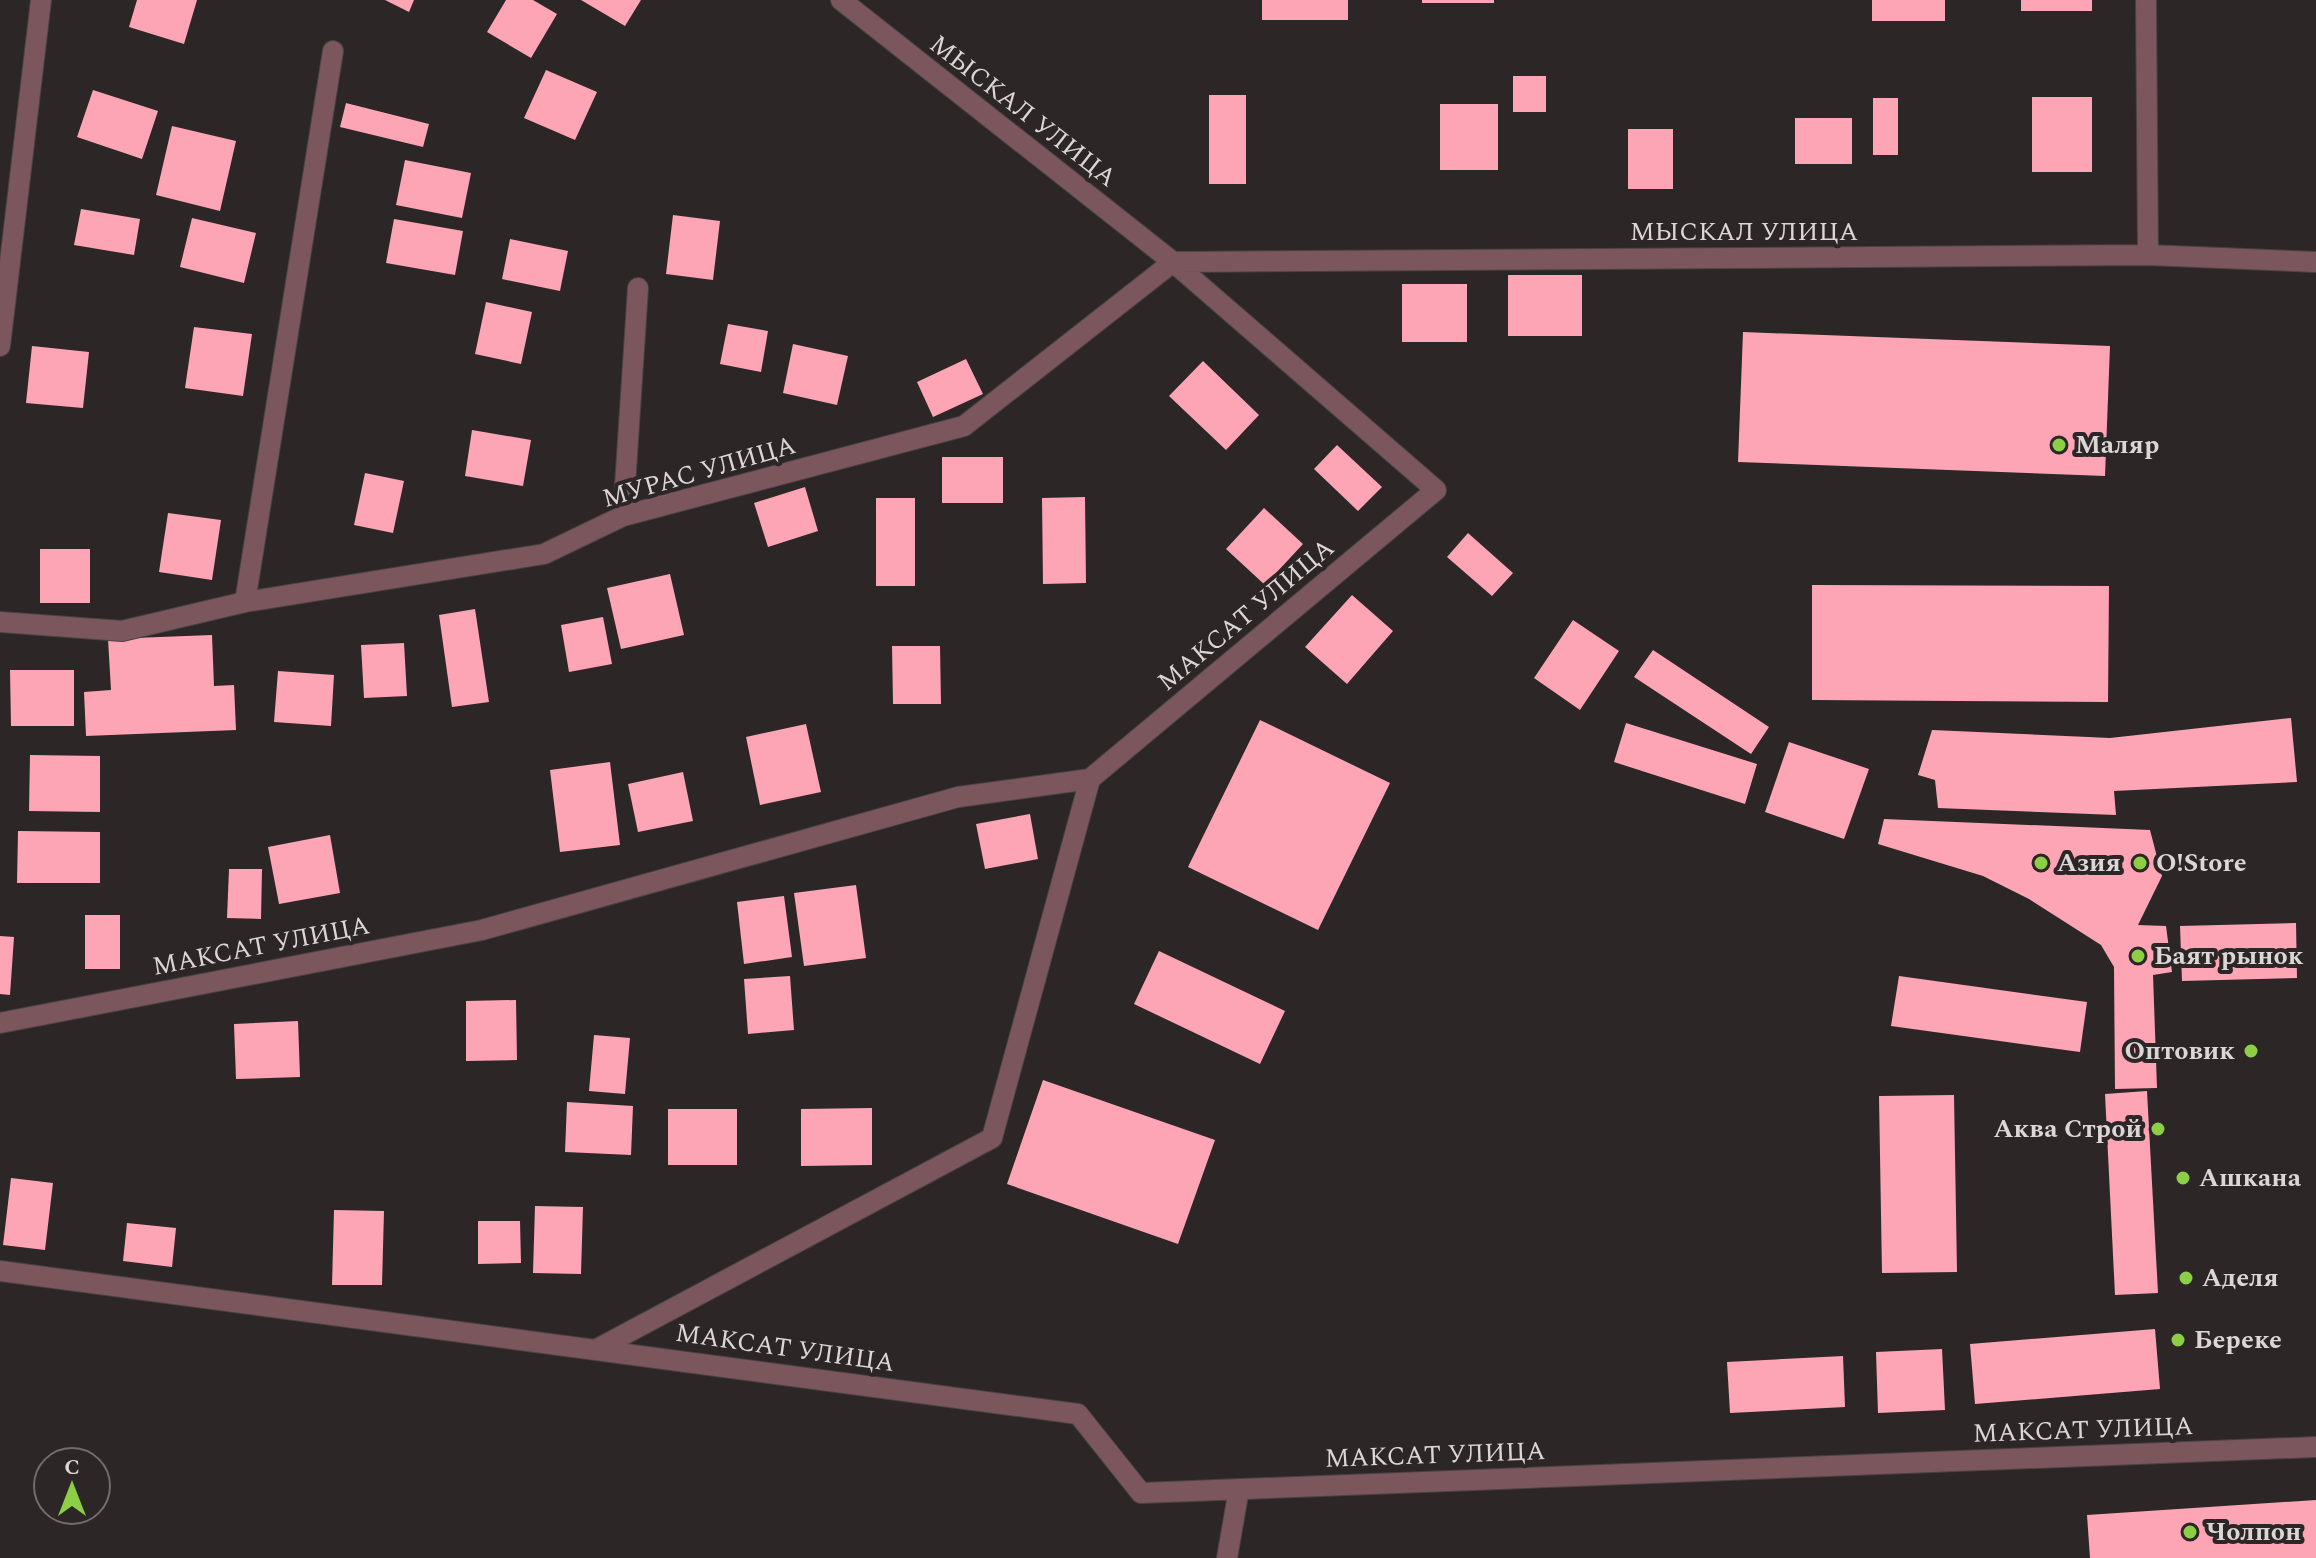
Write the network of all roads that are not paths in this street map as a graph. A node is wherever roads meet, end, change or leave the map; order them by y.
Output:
1 (41, 0) edge
2 (841, 0) edge
3 (2146, 0) edge
4 (333, 51) dead end
5 (2148, 255) junction
6 (1173, 262) junction
7 (2316, 262) edge
8 (638, 288) dead end
9 (0, 346) edge
10 (1436, 490) joint
11 (623, 516) junction
12 (245, 602) junction
13 (0, 622) edge
14 (1090, 779) junction
15 (0, 1023) edge
16 (0, 1271) edge
17 (599, 1348) junction
18 (2316, 1447) edge
19 (1239, 1489) junction
20 (1227, 1558) edge

1 - 9 street
2 - 6 street, МЫСКАЛ УЛИЦА
3 - 5 street
4 - 12 street
5 - 6 street, МЫСКАЛ УЛИЦА
5 - 7 street, МЫСКАЛ УЛИЦА
6 - 10 street, МЫСКАЛ УЛИЦА
6 - 11 street, МУРАС УЛИЦА
8 - 11 street
10 - 14 street, МАКСАТ УЛИЦА
11 - 12 street, МУРАС УЛИЦА
12 - 13 street, МУРАС УЛИЦА
14 - 15 street, МАКСАТ УЛИЦА
14 - 17 street, МАКСАТ УЛИЦА
16 - 17 street, МАКСАТ УЛИЦА
17 - 19 street, МАКСАТ УЛИЦА
18 - 19 street, МАКСАТ УЛИЦА
19 - 20 street

